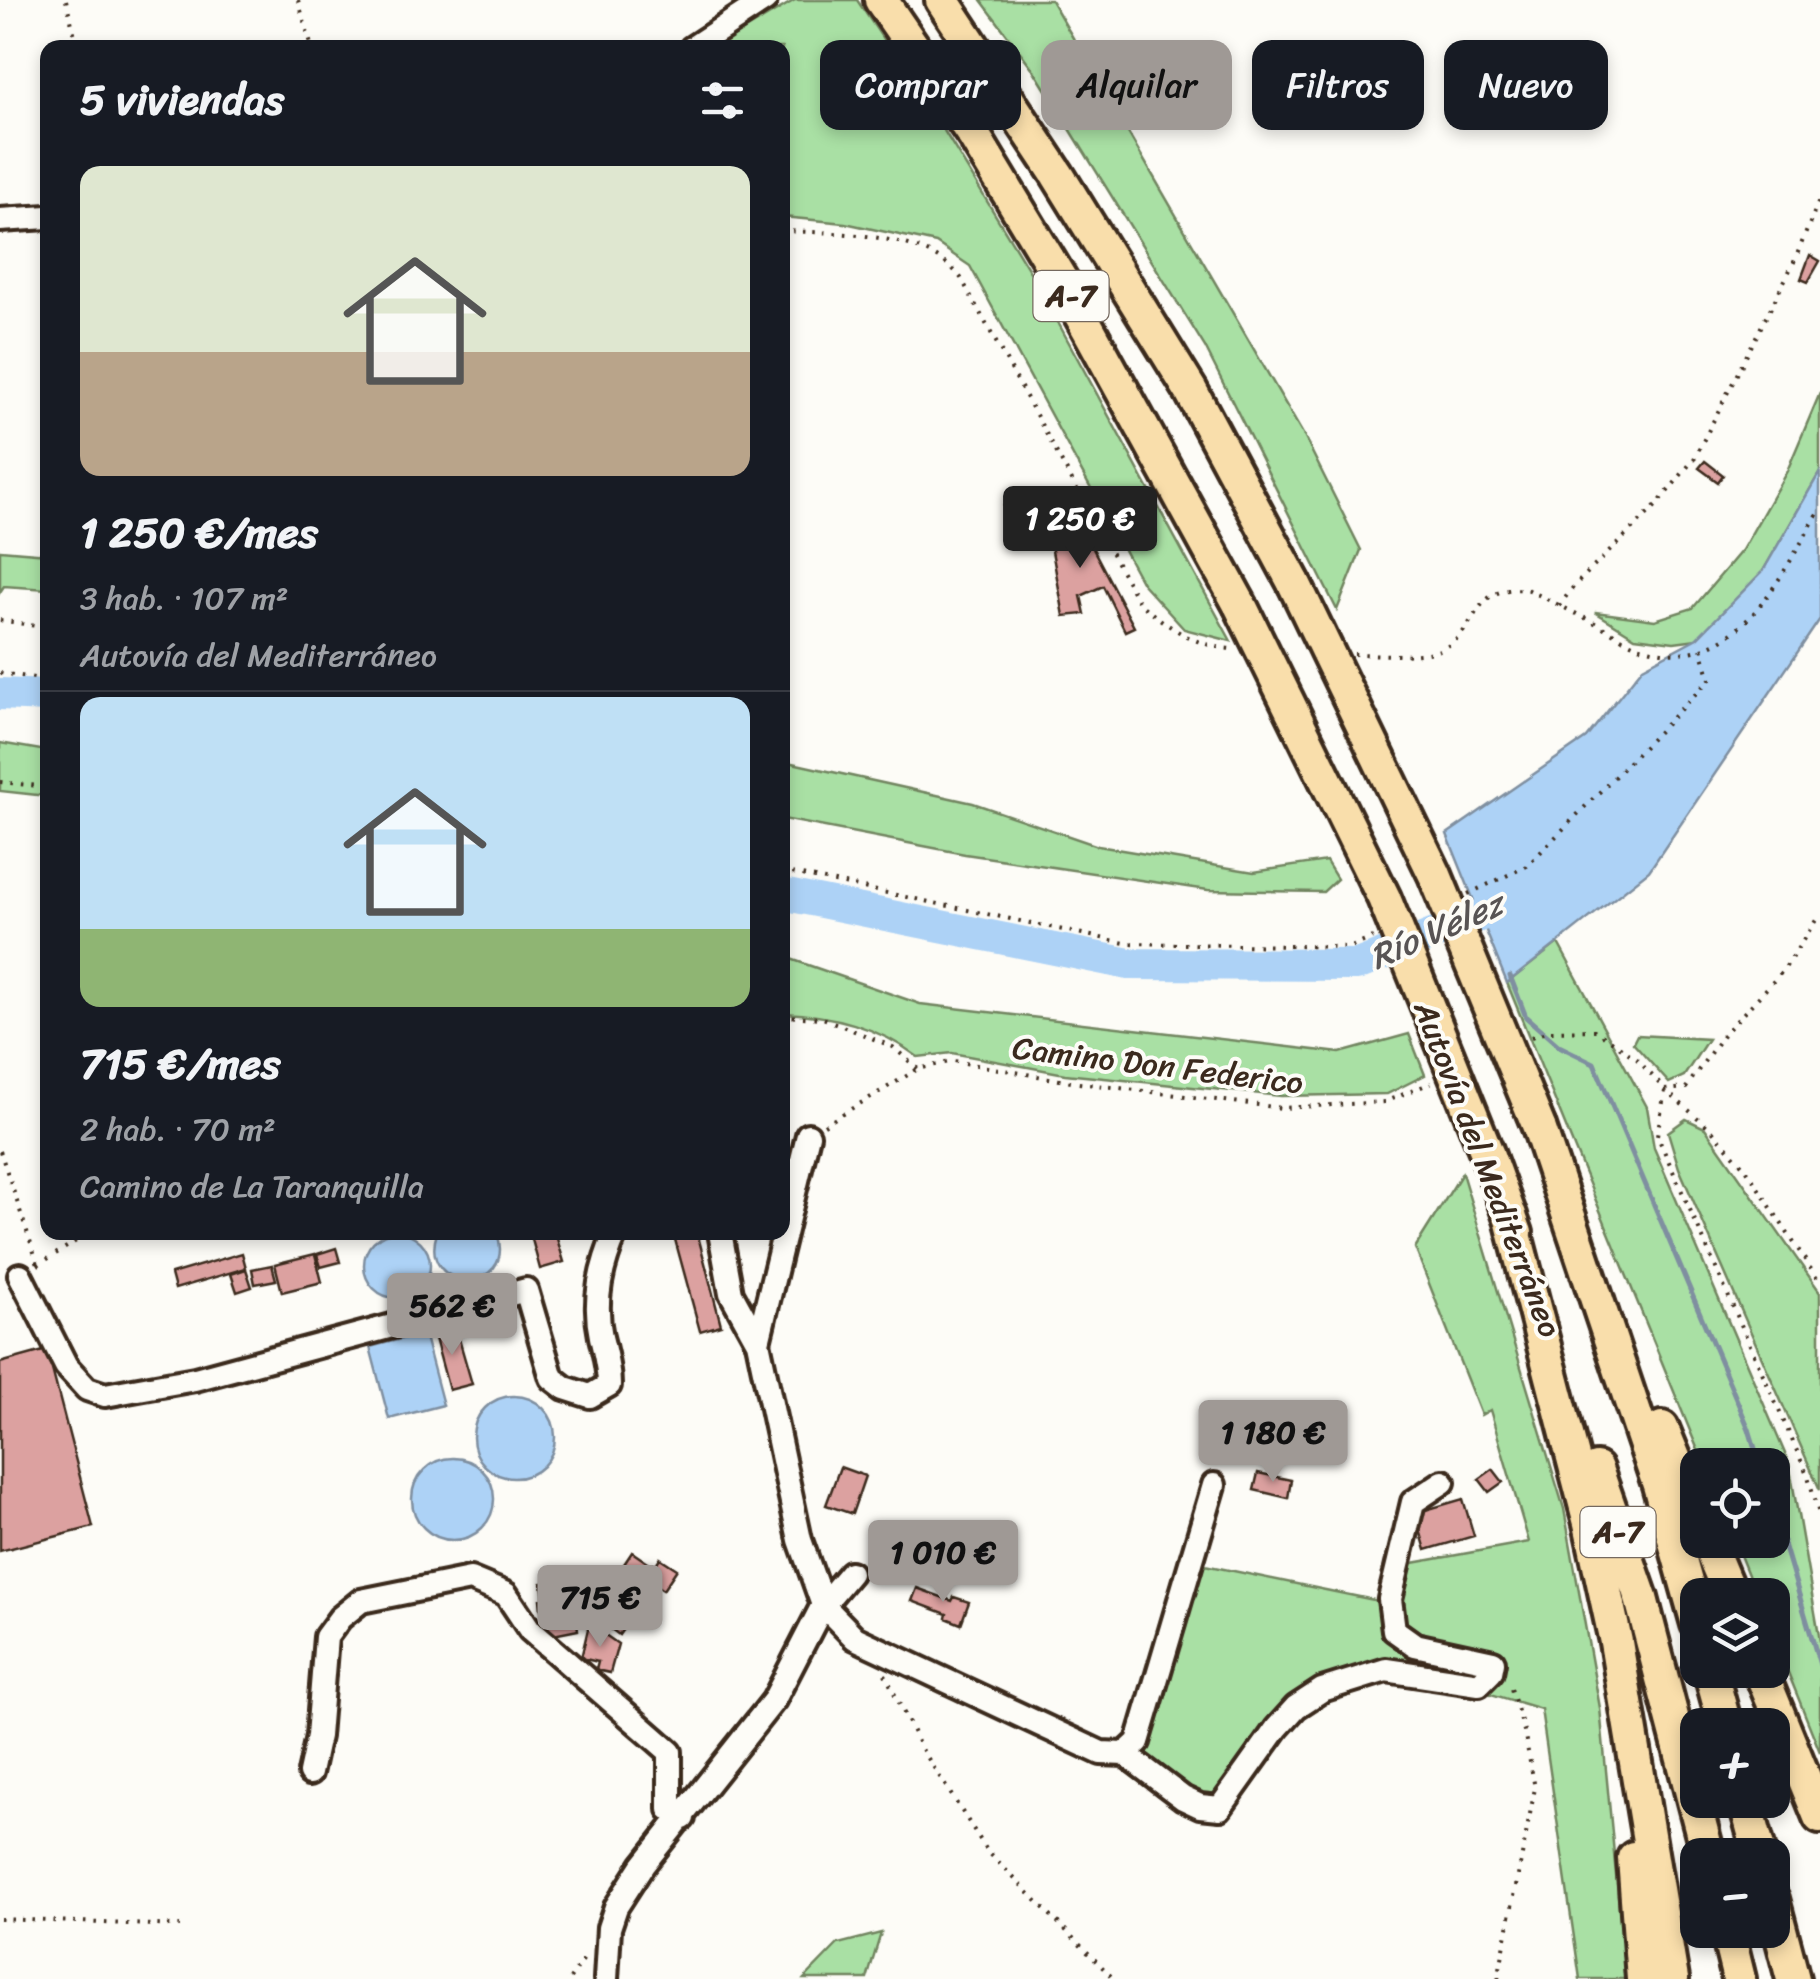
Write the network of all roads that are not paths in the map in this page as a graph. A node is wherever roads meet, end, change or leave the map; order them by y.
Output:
1 (764, 0) edge
2 (881, 0) edge
3 (942, 0) edge
4 (704, 40) edge
5 (40, 218) edge
6 (0, 220) edge
7 (1539, 1127) junction
8 (808, 1135) road end
9 (790, 1210) edge
10 (1510, 1216) junction
11 (612, 1240) edge
12 (721, 1240) edge
13 (783, 1240) edge
14 (29, 1270) road end
15 (758, 1342) junction
16 (1680, 1472) edge
17 (1444, 1482) dead end
18 (1214, 1486) dead end
19 (850, 1573) dead end
20 (1685, 1578) edge
21 (823, 1605) junction
22 (1767, 1688) edge
23 (1626, 1699) junction
24 (1126, 1754) junction
25 (310, 1773) dead end
26 (1820, 1817) edge
27 (683, 1818) junction
28 (1704, 1838) edge
29 (1731, 1948) edge
30 (1785, 1948) edge
31 (606, 1979) edge
32 (1643, 1979) edge
33 (1672, 1979) edge
34 (1739, 1979) edge
35 (1792, 1979) edge

1 - 4 street
2 - 10 highway, Autovía del Mediterráneo / A-7, bridge
3 - 7 highway, Autovía del Mediterráneo / A-7, bridge
5 - 6 street
7 - 16 highway
7 - 20 highway, Autovía del Mediterráneo / A-7
8 - 9 street
10 - 23 highway
10 - 28 highway, Autovía del Mediterráneo / A-7
11 - 14 street
12 - 15 street
13 - 15 street
15 - 21 street
17 - 24 street
18 - 24 street
19 - 21 street
21 - 24 street
21 - 27 street
22 - 26 highway
23 - 32 highway
23 - 33 highway
25 - 27 street
27 - 31 street
29 - 34 highway
30 - 35 highway

